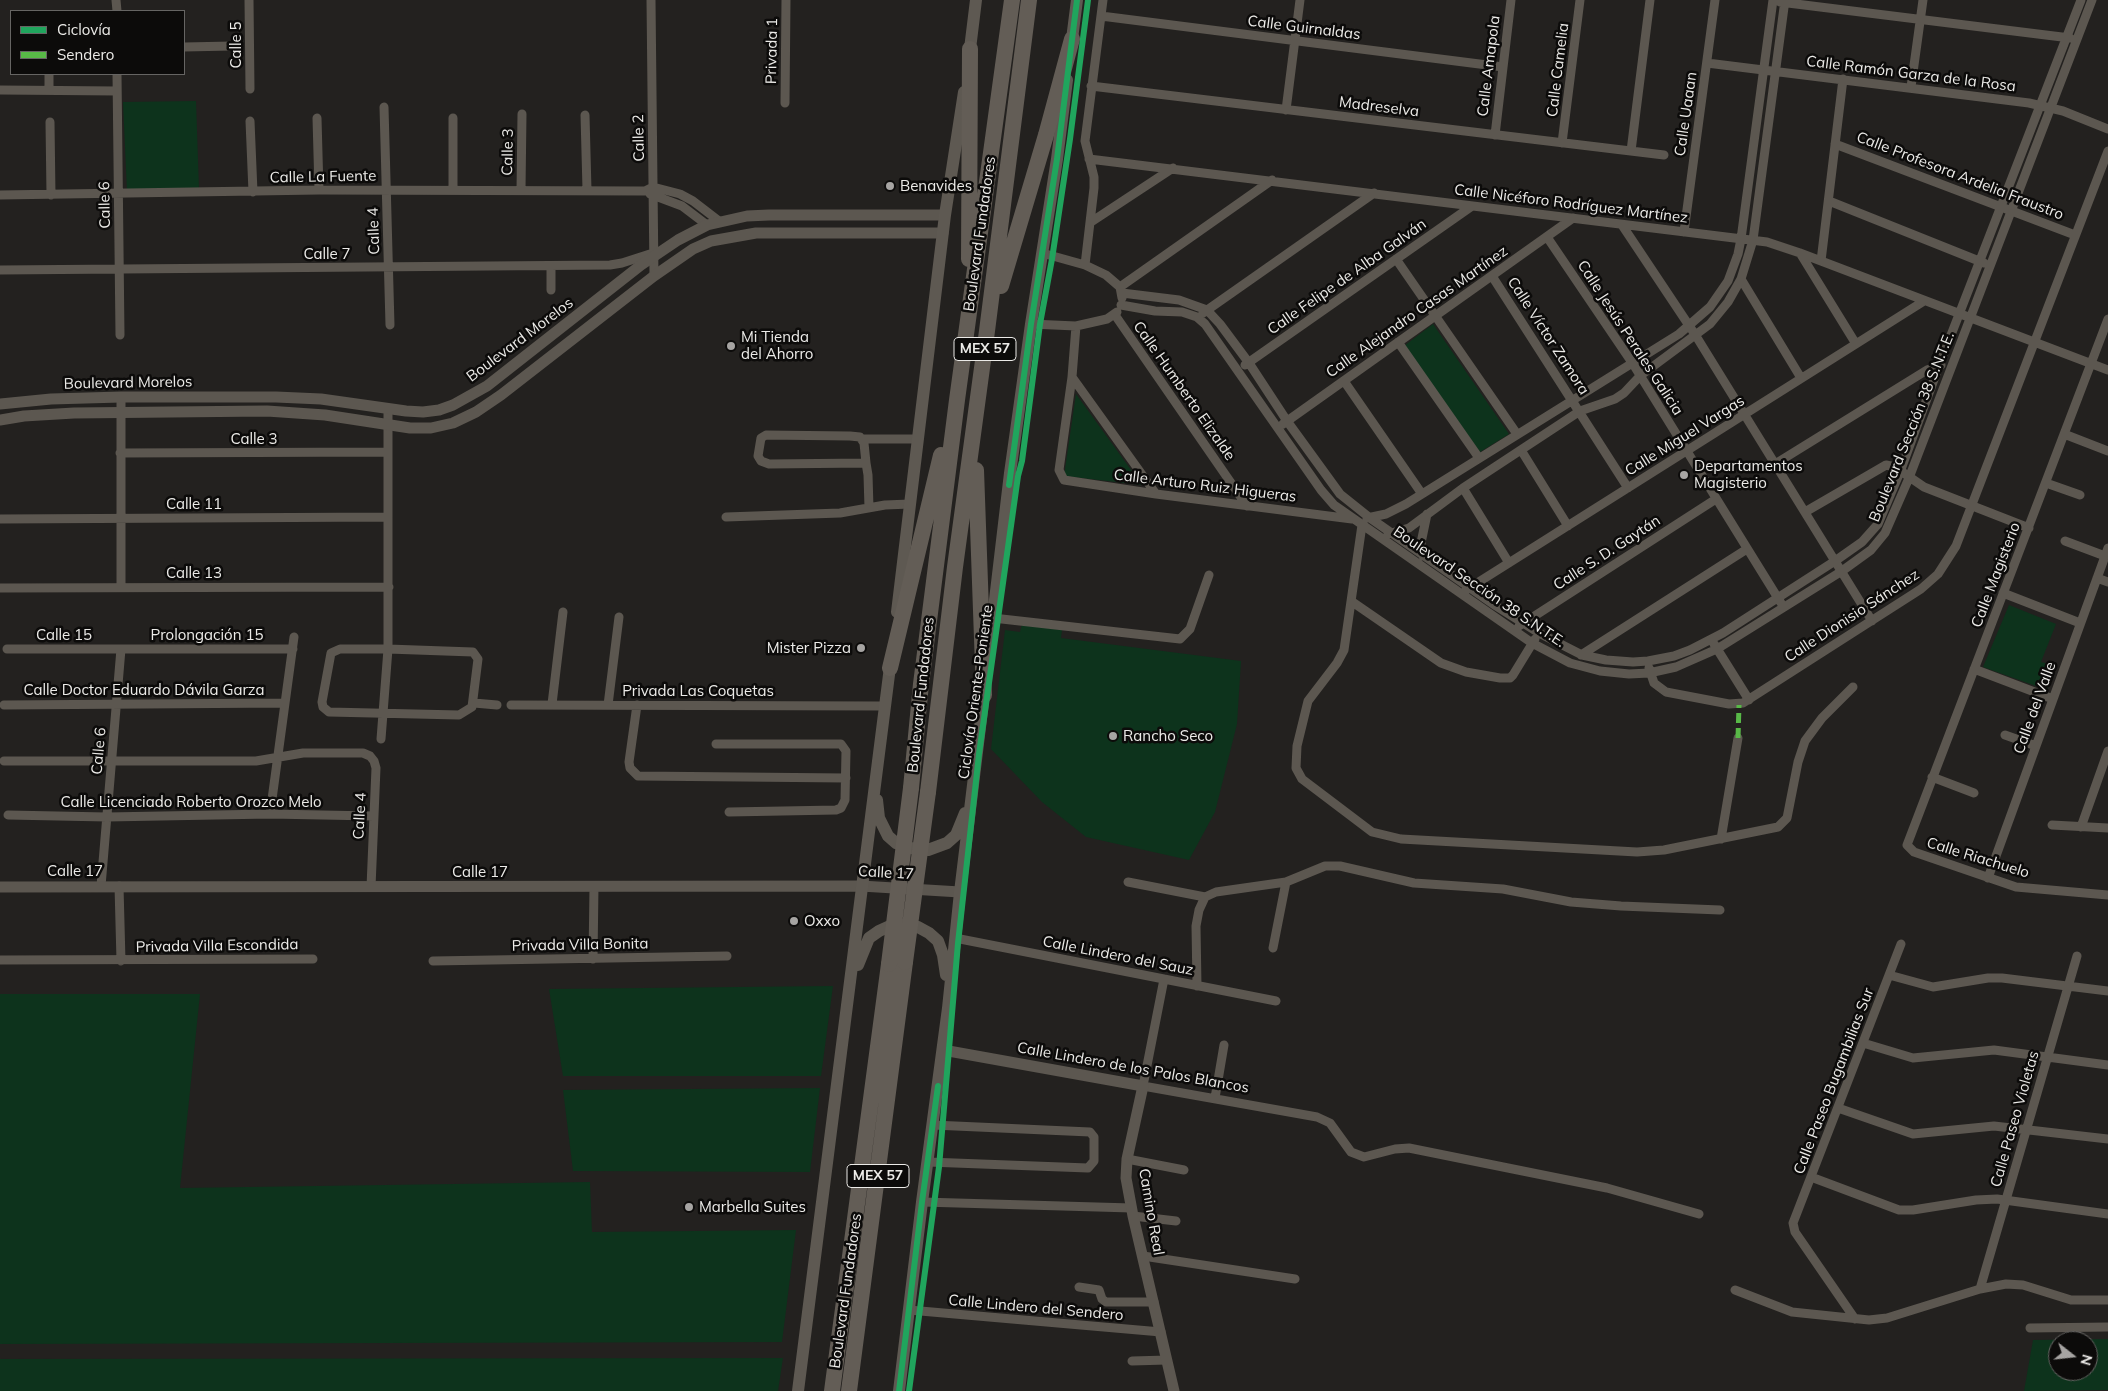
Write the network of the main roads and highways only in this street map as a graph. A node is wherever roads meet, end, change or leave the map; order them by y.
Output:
1 (976, 0) edge
2 (1012, 0) edge
3 (1029, 0) edge
4 (1077, 0) edge
5 (1072, 39) junction
6 (970, 49) junction
7 (971, 301) junction
8 (987, 331) junction
9 (957, 400) junction
10 (974, 424) junction
11 (890, 672) junction
12 (984, 695) junction
13 (876, 770) junction
14 (972, 791) junction
15 (897, 963) junction
16 (847, 1007) junction
17 (948, 1008) junction
18 (798, 1391) edge
19 (832, 1391) edge
20 (849, 1391) edge
21 (899, 1391) edge

1 - 6 main road
2 - 7 highway, Boulevard Fundadores / MEX 57
3 - 8 highway, Boulevard Fundadores / MEX 57
4 - 5 main road
5 - 8 highway
5 - 12 main road
6 - 7 highway
6 - 11 main road
7 - 9 highway, Boulevard Fundadores / MEX 57
8 - 10 highway, Boulevard Fundadores / MEX 57
9 - 11 highway
9 - 15 highway, Boulevard Fundadores / MEX 57, bridge
10 - 12 highway
10 - 15 highway, Boulevard Fundadores / MEX 57, bridge
11 - 13 main road
12 - 14 main road
13 - 14 main road
13 - 16 main road
14 - 17 main road
15 - 19 highway, Boulevard Fundadores / MEX 57
15 - 20 highway, Boulevard Fundadores / MEX 57
16 - 17 main road
16 - 18 main road
17 - 21 main road

